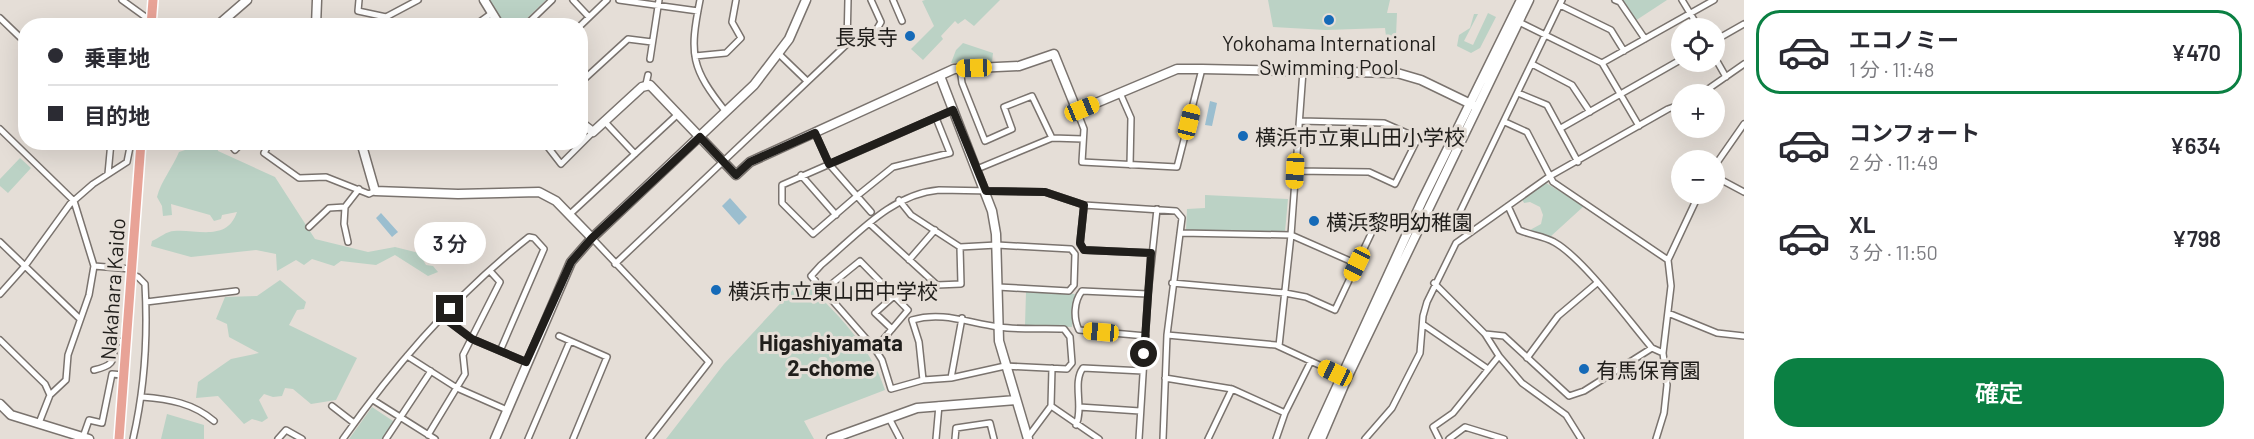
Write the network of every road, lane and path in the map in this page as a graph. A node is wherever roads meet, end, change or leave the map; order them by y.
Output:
1 (122, 0) edge
2 (153, 0) edge
3 (247, 0) edge
4 (316, 0) edge
5 (359, 0) edge
6 (418, 0) edge
7 (484, 0) edge
8 (552, 0) edge
9 (573, 0) edge
10 (607, 0) edge
11 (619, 0) edge
12 (700, 0) edge
13 (736, 0) edge
14 (806, 0) edge
15 (848, 0) edge
16 (871, 0) edge
17 (893, 0) edge
18 (1521, 0) edge
19 (1529, 0) edge
20 (1615, 0) edge
21 (1682, 0) edge
22 (1714, 0) edge
23 (658, 3) edge
24 (1561, 3) edge
25 (698, 11) junction
26 (492, 13) junction
27 (1690, 13) junction
28 (589, 17) joint
29 (0, 18) edge
30 (145, 18) edge
31 (153, 18) edge
32 (227, 18) edge
33 (316, 18) edge
34 (485, 18) edge
35 (495, 18) edge
36 (533, 18) edge
37 (1693, 18) edge
38 (1515, 19) junction
39 (902, 21) dead end
40 (1744, 24) edge
41 (18, 35) edge
42 (1545, 35) junction
43 (1725, 35) edge
44 (1645, 39) junction
45 (652, 42) junction
46 (848, 44) junction
47 (1624, 51) junction
48 (779, 54) junction
49 (695, 56) junction
50 (650, 59) dead end
51 (1602, 63) junction
52 (1532, 64) junction
53 (1744, 64) edge
54 (1671, 65) edge
55 (960, 68) junction
56 (1202, 69) junction
57 (1303, 71) junction
58 (1723, 72) edge
59 (588, 76) edge
60 (940, 76) junction
61 (1726, 77) junction
62 (807, 81) junction
63 (1716, 84) edge
64 (1120, 93) junction
65 (1518, 93) junction
66 (1621, 94) junction
67 (1473, 105) junction
68 (1671, 108) edge
69 (953, 110) junction
70 (1077, 111) junction
71 (726, 112) junction
72 (1590, 112) junction
73 (678, 114) junction
74 (936, 118) junction
75 (1300, 121) junction
76 (605, 122) junction
77 (1505, 122) junction
78 (1744, 124) edge
79 (1639, 126) junction
80 (588, 128) edge
81 (1561, 128) junction
82 (0, 129) edge
83 (593, 132) junction
84 (815, 133) junction
85 (588, 137) edge
86 (700, 137) junction
87 (1052, 138) junction
88 (1083, 139) junction
89 (18, 147) edge
90 (22, 150) edge
91 (110, 150) edge
92 (129, 150) edge
93 (140, 150) edge
94 (266, 150) edge
95 (363, 150) edge
96 (550, 150) edge
97 (575, 150) edge
98 (1725, 151) edge
99 (264, 153) junction
100 (635, 154) junction
101 (260, 160) dead end
102 (722, 161) junction
103 (1578, 162) junction
104 (829, 164) junction
105 (1130, 165) junction
106 (978, 171) junction
107 (1295, 171) junction
108 (108, 174) junction
109 (801, 175) junction
110 (1550, 176) junction
111 (1725, 182) edge
112 (359, 189) junction
113 (985, 189) junction
114 (375, 191) junction
115 (1744, 192) edge
116 (857, 196) junction
117 (899, 200) junction
118 (74, 201) junction
119 (1694, 204) edge
120 (1084, 205) junction
121 (1508, 206) junction
122 (345, 207) junction
123 (1157, 209) junction
124 (870, 212) dead end
125 (569, 215) junction
126 (836, 215) junction
127 (1378, 219) dead end
128 (870, 224) junction
129 (309, 227) dead end
130 (935, 230) junction
131 (1469, 232) junction
132 (1180, 233) junction
133 (1291, 235) junction
134 (592, 238) junction
135 (0, 242) edge
136 (348, 242) dead end
137 (997, 245) junction
138 (960, 247) junction
139 (1151, 253) junction
140 (909, 260) junction
141 (1668, 260) junction
142 (615, 264) junction
143 (1357, 264) junction
144 (25, 266) junction
145 (94, 266) junction
146 (490, 271) junction
147 (131, 272) junction
148 (1597, 282) junction
149 (1172, 283) junction
150 (1434, 284) junction
151 (998, 287) junction
152 (236, 291) dead end
153 (823, 291) junction
154 (1285, 293) junction
155 (0, 294) edge
156 (1148, 294) junction
157 (894, 296) junction
158 (146, 302) junction
159 (1668, 313) junction
160 (444, 318) junction
161 (962, 318) junction
162 (80, 319) junction
163 (1424, 325) junction
164 (998, 327) junction
165 (892, 328) junction
166 (1485, 334) junction
167 (1167, 335) junction
168 (559, 336) dead end
169 (1146, 336) junction
170 (1744, 336) edge
171 (472, 339) junction
172 (0, 340) edge
173 (570, 341) junction
174 (126, 342) junction
175 (1279, 346) junction
176 (1652, 348) junction
177 (875, 349) junction
178 (500, 351) junction
179 (1663, 353) junction
180 (407, 356) junction
181 (1499, 356) junction
182 (1527, 358) junction
183 (1311, 361) junction
184 (526, 362) junction
185 (1005, 366) junction
186 (1052, 368) junction
187 (1488, 369) junction
188 (94, 370) dead end
189 (431, 371) junction
190 (1143, 371) junction
191 (123, 375) junction
192 (1344, 376) junction
193 (951, 378) junction
194 (1165, 378) junction
195 (922, 380) junction
196 (457, 388) junction
197 (1232, 389) junction
198 (50, 395) junction
199 (142, 397) junction
200 (373, 400) junction
201 (1016, 400) junction
202 (939, 405) junction
203 (332, 406) dead end
204 (1051, 406) junction
205 (1080, 407) junction
206 (1, 410) edge
207 (507, 410) junction
208 (1140, 411) junction
209 (1285, 413) junction
210 (889, 418) junction
211 (400, 419) junction
212 (214, 421) dead end
213 (39, 423) junction
214 (354, 423) junction
215 (1076, 425) junction
216 (429, 435) junction
217 (86, 438) edge
218 (1028, 438) edge
219 (119, 439) edge
220 (134, 439) edge
221 (278, 439) edge
222 (302, 439) edge
223 (344, 439) edge
224 (386, 439) edge
225 (435, 439) edge
226 (495, 439) edge
227 (528, 439) edge
228 (573, 439) edge
229 (649, 439) edge
230 (831, 439) edge
231 (900, 439) edge
232 (936, 439) edge
233 (955, 439) edge
234 (994, 439) edge
235 (1099, 439) edge
236 (1139, 439) edge
237 (1162, 439) edge
238 (1208, 439) edge
239 (1276, 439) edge
240 (1313, 439) edge
241 (1321, 439) edge
242 (1365, 439) edge
243 (1439, 439) edge
244 (1449, 439) edge
245 (1504, 439) edge
246 (1581, 439) edge
247 (1656, 439) edge

1 - 30 street
2 - 31 main road
3 - 32 street
4 - 33 street
5 - 6 street
7 - 26 street
8 - 36 street
9 - 28 street
10 - 28 street
11 - 23 street
12 - 25 street
13 - 49 street
14 - 48 street
15 - 46 street
16 - 46 street
17 - 39 street
18 - 38 street
19 - 38 street
20 - 44 street
21 - 27 street
22 - 27 street
23 - 25 street
23 - 45 street
24 - 42 street
24 - 47 street
25 - 49 street
26 - 34 street
26 - 35 street
27 - 37 street
27 - 44 street
29 - 41 street
38 - 42 street
38 - 67 street
40 - 43 street
42 - 51 street
42 - 52 street
44 - 47 street
45 - 50 street
45 - 59 street
46 - 62 street
47 - 51 street
48 - 62 street
48 - 71 street
49 - 71 street
51 - 66 street
52 - 65 street
52 - 72 street
53 - 61 street
54 - 66 street
55 - 60 street
55 - 70 street
55 - 87 street
56 - 57 street
56 - 64 street
56 - 105 street
57 - 67 street
57 - 75 street
58 - 61 street
60 - 69 street
60 - 84 street
61 - 63 street
62 - 102 street
64 - 70 street
64 - 105 street
65 - 77 street
65 - 81 street
66 - 72 street
66 - 79 street
67 - 192 street
68 - 79 street
69 - 74 street
69 - 106 street
70 - 88 street
71 - 86 street
72 - 81 street
73 - 76 street
73 - 86 street
73 - 100 street
74 - 104 street
74 - 116 street
75 - 107 street
75 - 107 street
76 - 83 street
76 - 100 street
77 - 110 street
77 - 131 street
78 - 98 street
79 - 103 street
80 - 83 street
81 - 103 street
82 - 89 street
83 - 85 street
84 - 102 street
84 - 104 street
86 - 102 street
86 - 134 street
87 - 88 street
87 - 106 street
88 - 105 street
90 - 118 street
91 - 108 street
92 - 108 street
93 - 147 main road, Nakahara Kaido
94 - 99 street
95 - 114 street
96 - 97 street
99 - 101 street
99 - 112 street
100 - 125 street
102 - 142 street
103 - 110 street
104 - 109 street
104 - 116 street
106 - 113 street
107 - 133 street
108 - 118 street
109 - 126 street
109 - 126 street
110 - 121 street
110 - 141 street
111 - 115 street
112 - 114 street
112 - 122 street
113 - 117 street
113 - 120 street
113 - 137 street
114 - 125 street
116 - 124 street
116 - 126 street
117 - 128 street
117 - 130 street
118 - 144 street
118 - 145 street
119 - 141 street
120 - 123 street
120 - 139 street
121 - 131 street
121 - 148 street
122 - 129 street
122 - 136 street
123 - 132 street
123 - 139 street
125 - 134 street
127 - 143 street
128 - 140 street
128 - 153 street
130 - 138 street
130 - 140 street
131 - 150 street
132 - 133 street
132 - 149 street
133 - 143 street
133 - 154 street
134 - 142 street
134 - 184 street
135 - 144 street
137 - 138 street
137 - 151 street
137 - 151 street
138 - 140 street
139 - 156 street
141 - 159 street
142 - 229 street
143 - 154 street
144 - 155 street
144 - 162 street
145 - 147 street
145 - 162 street
146 - 160 street
146 - 171 street
146 - 178 street
147 - 158 street
147 - 174 main road, Nakahara Kaido
148 - 176 street
148 - 182 street
149 - 154 street
149 - 167 street
150 - 163 street
150 - 166 street
151 - 164 street
152 - 158 street
153 - 157 street
153 - 177 street
154 - 175 street
156 - 169 street
156 - 169 street
157 - 165 street
157 - 165 street
158 - 199 street
159 - 170 street
159 - 179 street
160 - 171 street
160 - 180 street
161 - 164 street
161 - 193 street
161 - 195 street
162 - 198 street
163 - 187 street
163 - 242 street
164 - 185 street
164 - 186 street
165 - 177 street
166 - 181 street
166 - 182 street
167 - 175 street
167 - 194 street
168 - 173 street
169 - 190 street
171 - 178 street
171 - 196 street
172 - 198 street
173 - 227 street
173 - 228 street
174 - 188 street
174 - 191 main road, Nakahara Kaido
175 - 183 street
176 - 179 street
176 - 182 street
177 - 195 street
178 - 184 street
179 - 247 street
180 - 189 street
180 - 200 street
181 - 187 street
181 - 246 street
183 - 192 street
183 - 209 street
184 - 207 street
185 - 186 street
185 - 193 street
185 - 201 street
186 - 204 street
187 - 243 street
189 - 196 street
189 - 211 street
190 - 205 street
190 - 208 street
191 - 217 street
191 - 219 main road, Nakahara Kaido
192 - 240 street
192 - 241 street
193 - 195 street
194 - 197 street
194 - 237 street
196 - 207 street
196 - 216 street
197 - 209 street
197 - 238 street
198 - 213 street
199 - 212 street
199 - 220 street
200 - 211 street
200 - 214 street
201 - 202 street
201 - 218 street
202 - 210 street
202 - 232 street
203 - 214 street
204 - 215 street
204 - 218 street
205 - 208 street
205 - 215 street
206 - 213 street
207 - 226 street
208 - 236 street
209 - 239 street
210 - 230 street
210 - 231 street
211 - 216 street
211 - 224 street
213 - 217 street
214 - 223 street
215 - 235 street
216 - 225 street
221 - 222 street
233 - 234 street
244 - 245 street

